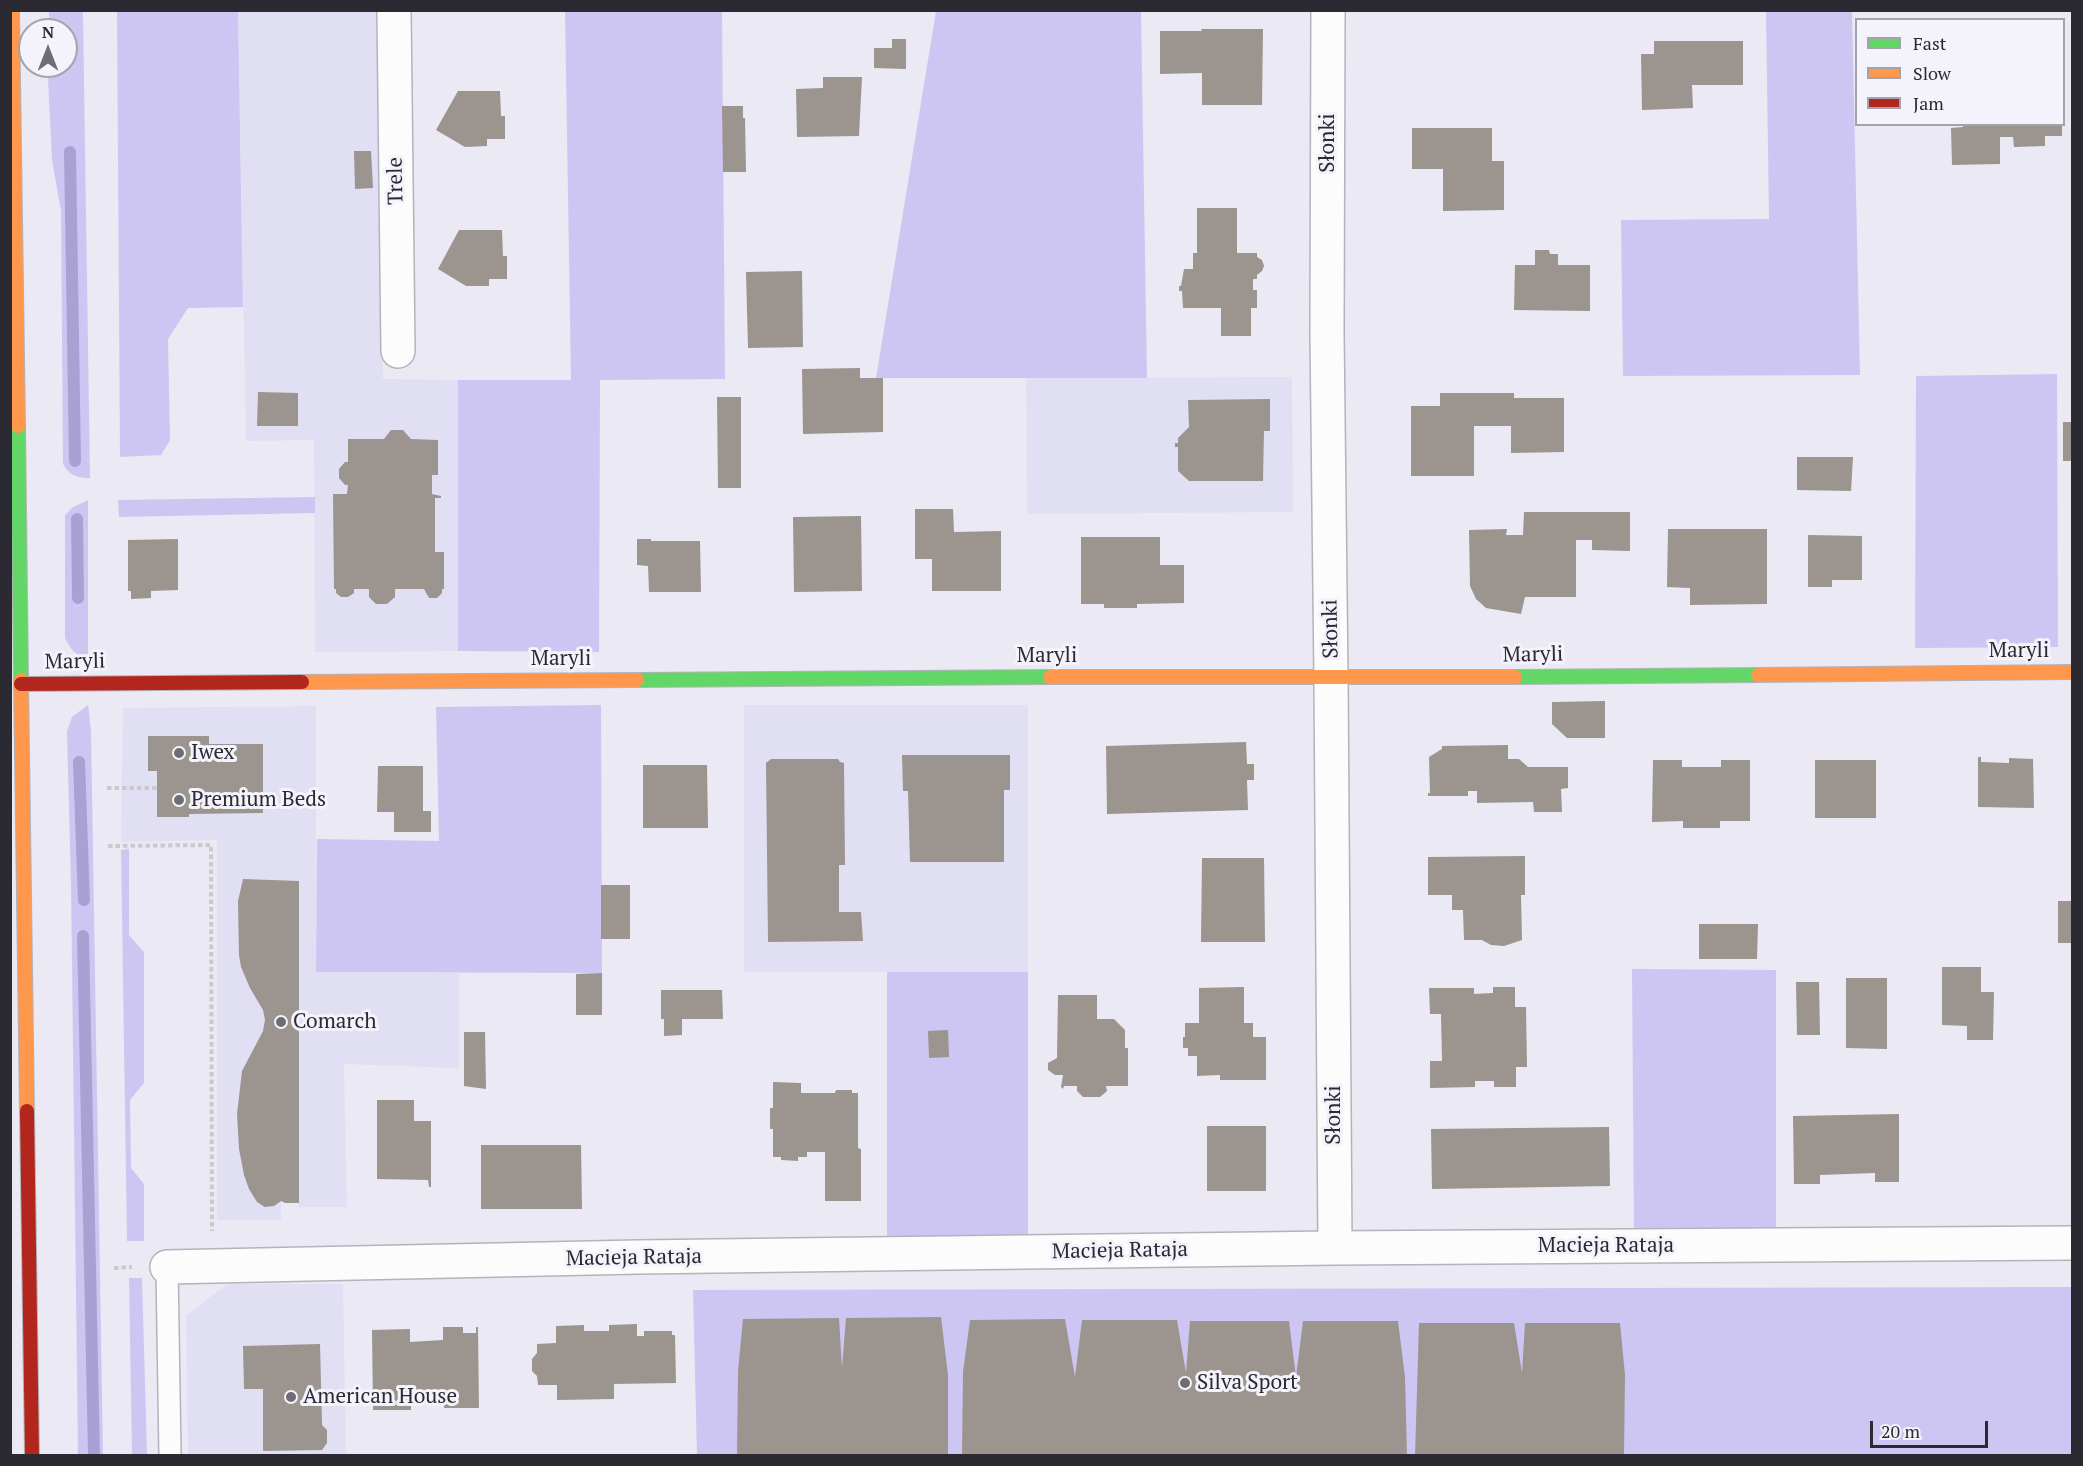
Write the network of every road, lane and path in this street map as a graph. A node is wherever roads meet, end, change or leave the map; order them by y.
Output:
1 (12, 10) edge
2 (394, 10) edge
3 (1328, 10) edge
4 (398, 351) dead end
5 (2073, 672) edge
6 (1331, 678) junction
7 (21, 684) junction
8 (107, 788) dead end
9 (157, 788) dead end
10 (165, 845) junction
11 (108, 846) dead end
12 (165, 851) dead end
13 (2073, 1243) edge
14 (1335, 1248) junction
15 (212, 1266) junction
16 (167, 1267) joint
17 (32, 1455) edge
18 (170, 1455) edge

1 - 7 street
2 - 4 street, Trele
3 - 6 street, Słonki
5 - 6 street, Maryli
6 - 7 street, Maryli
6 - 14 street, Słonki
7 - 17 street
8 - 9 path
10 - 11 path
10 - 12 path
10 - 15 path
13 - 14 street, Macieja Rataja
14 - 15 street, Macieja Rataja
15 - 16 street, Macieja Rataja
16 - 18 lane

